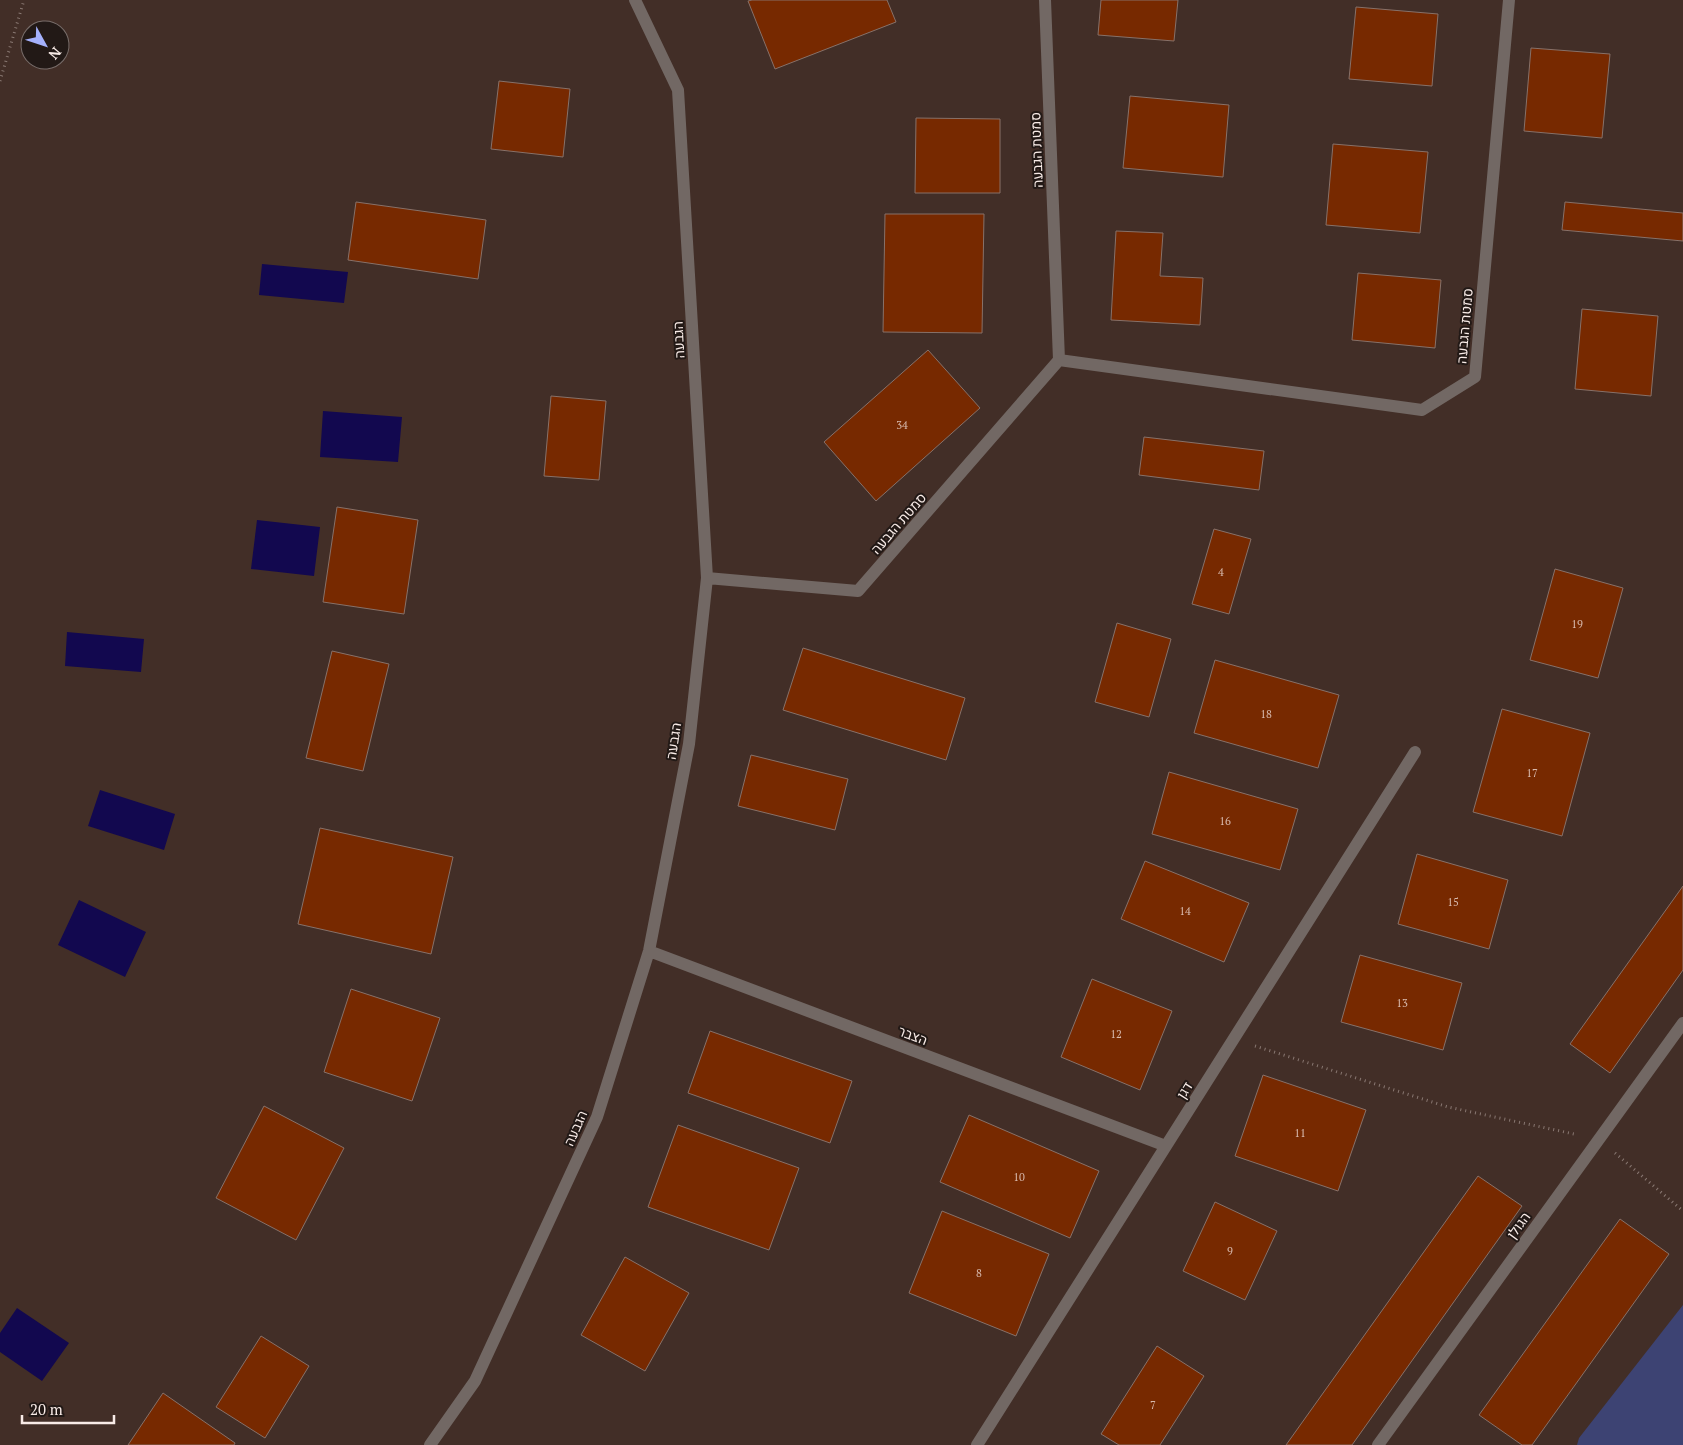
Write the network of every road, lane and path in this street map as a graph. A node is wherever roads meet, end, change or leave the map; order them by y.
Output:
1 (24, 0) edge
2 (635, 0) edge
3 (1045, 0) edge
4 (1509, 0) edge
5 (0, 81) edge
6 (1059, 360) junction
7 (707, 578) junction
8 (1415, 752) dead end
9 (649, 951) junction
10 (1683, 1023) edge
11 (1234, 1039) junction
12 (1598, 1139) junction
13 (1166, 1146) junction
14 (1683, 1211) edge
15 (430, 1445) edge
16 (977, 1445) edge
17 (1378, 1445) edge

1 - 5 path
2 - 7 street, הגבעה
3 - 6 street, סמטת הגבעה
4 - 6 street, סמטת הגבעה
6 - 7 street, סמטת הגבעה
7 - 9 street, הגבעה
8 - 11 street, דגן
9 - 13 street, הצבר
9 - 15 street, הגבעה
10 - 12 street, הגולן
11 - 12 path
11 - 13 street, דגן
12 - 14 path
12 - 17 street, הגולן
13 - 16 street, דגן

